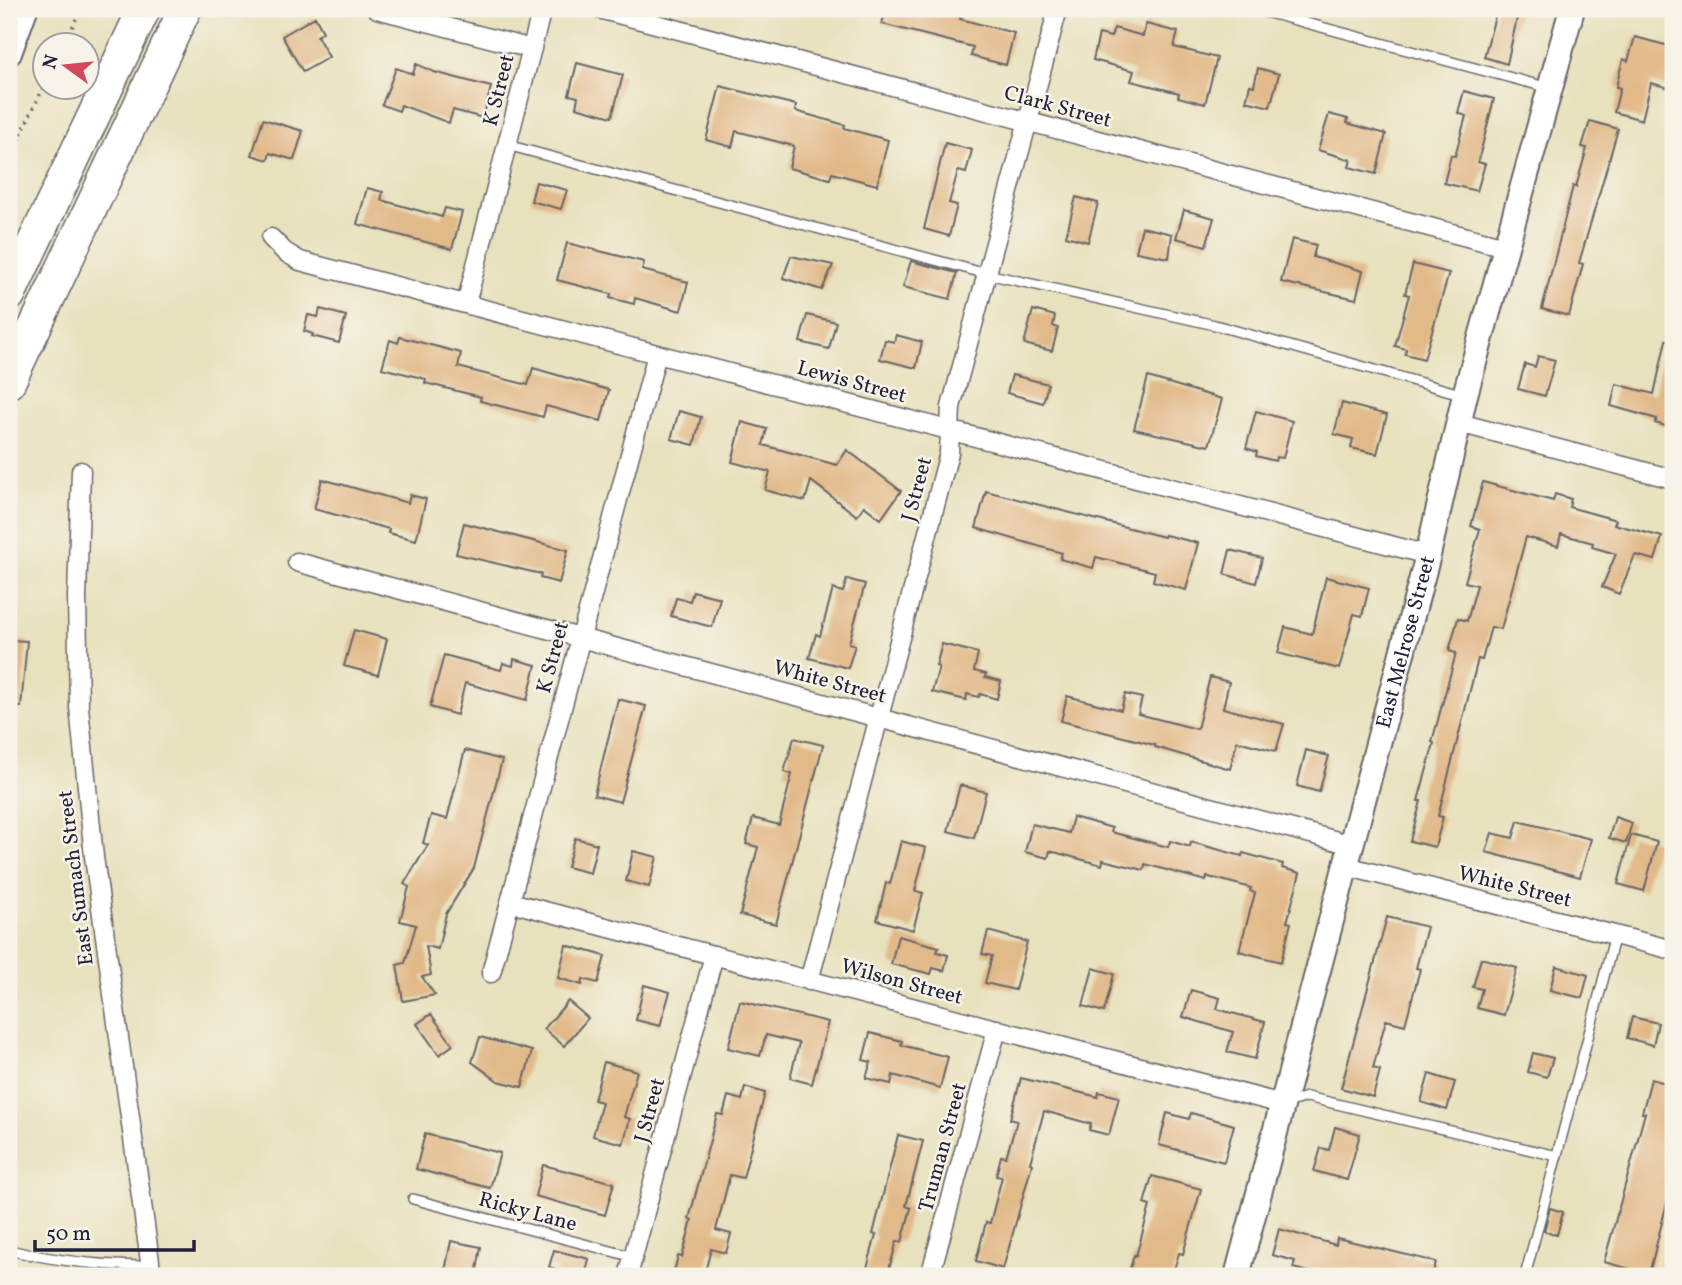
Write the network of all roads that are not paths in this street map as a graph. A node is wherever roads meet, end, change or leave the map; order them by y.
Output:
1 (25, 9) edge
2 (144, 9) edge
3 (185, 9) edge
4 (377, 9) edge
5 (542, 9) edge
6 (599, 9) edge
7 (1058, 9) edge
8 (1254, 9) edge
9 (1572, 9) edge
10 (532, 49) junction
11 (9, 53) edge
12 (1549, 88) junction
13 (1027, 121) junction
14 (507, 145) junction
15 (271, 238) dead end
16 (1505, 247) junction
17 (986, 274) junction
18 (9, 295) edge
19 (466, 304) junction
20 (657, 354) junction
21 (9, 382) edge
22 (1465, 395) junction
23 (1459, 423) junction
24 (949, 430) junction
25 (81, 471) dead end
26 (1673, 479) edge
27 (1429, 555) junction
28 (297, 562) dead end
29 (580, 638) junction
30 (879, 718) junction
31 (1349, 855) junction
32 (510, 902) junction
33 (1615, 935) junction
34 (1673, 950) edge
35 (714, 955) junction
36 (491, 973) dead end
37 (809, 981) junction
38 (997, 1030) junction
39 (1283, 1104) junction
40 (1557, 1156) junction
41 (413, 1199) dead end
42 (9, 1250) edge
43 (634, 1257) junction
44 (151, 1271) edge
45 (628, 1276) edge
46 (930, 1276) edge
47 (1237, 1276) edge
48 (1525, 1276) edge

1 - 11 main road
2 - 18 highway
3 - 21 highway
4 - 10 street
5 - 10 street, K Street
6 - 13 street, Clark Street
7 - 13 street, J Street
8 - 12 lane
9 - 12 main road, East Melrose Street
10 - 14 street, K Street
12 - 16 main road, East Melrose Street
13 - 16 street, Clark Street
13 - 17 street, J Street
14 - 17 lane
14 - 19 street, K Street
15 - 19 street, Lewis Street
16 - 22 main road, East Melrose Street
17 - 22 lane
17 - 24 street, J Street
19 - 20 street, Lewis Street
20 - 24 street, Lewis Street
20 - 29 street, K Street
22 - 23 main road, East Melrose Street
23 - 26 street
23 - 27 main road, East Melrose Street
24 - 27 street, Lewis Street
24 - 30 street, J Street
25 - 44 street, East Sumach Street
27 - 31 main road, East Melrose Street
28 - 29 street, White Street
29 - 30 street, White Street
29 - 32 street, K Street
30 - 31 street, White Street
30 - 37 street, J Street
31 - 33 street, White Street
31 - 39 main road, East Melrose Street
32 - 35 street, Wilson Street
32 - 36 street, K Street
33 - 34 street, White Street
33 - 40 lane
35 - 37 street, Wilson Street
35 - 43 street, J Street
37 - 38 street, Wilson Street
38 - 39 street, Wilson Street
38 - 46 street, Truman Street
39 - 40 lane
39 - 47 main road, East Melrose Street
40 - 48 lane
41 - 43 lane, Ricky Lane
42 - 44 lane
43 - 45 street, J Street

